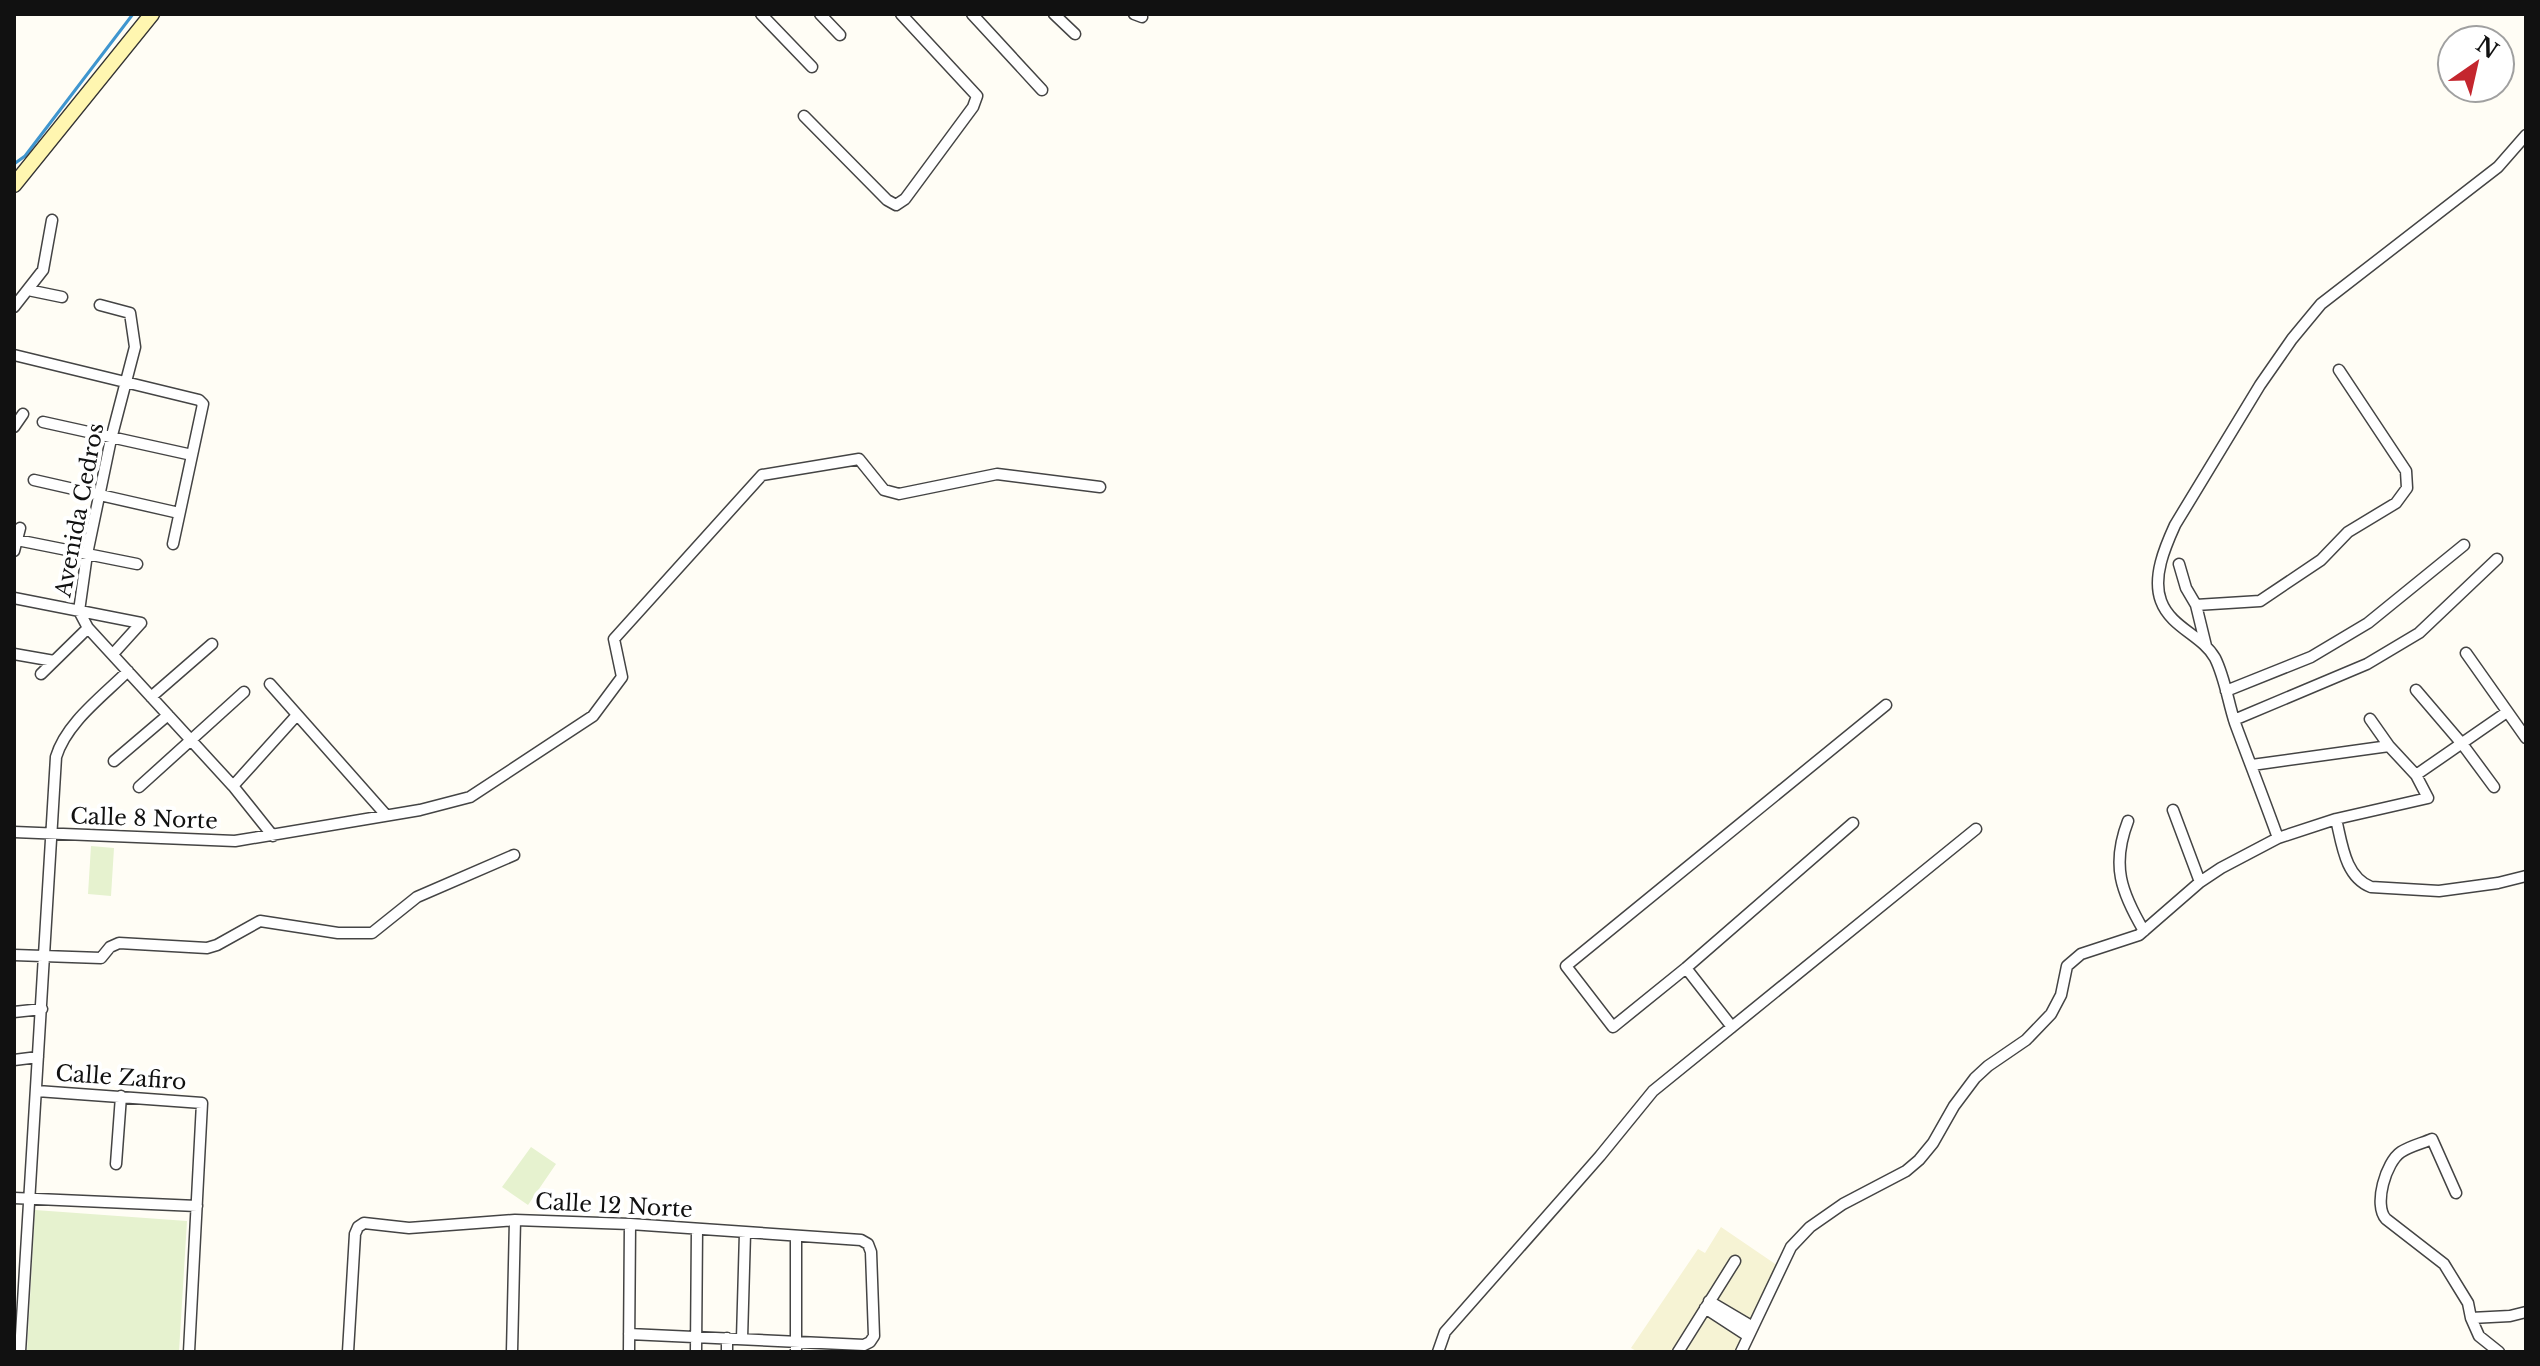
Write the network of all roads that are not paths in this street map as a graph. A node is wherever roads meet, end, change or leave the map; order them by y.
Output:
1 (152, 14) edge
2 (761, 14) edge
3 (820, 14) edge
4 (901, 14) edge
5 (972, 14) edge
6 (1054, 14) edge
7 (1075, 34) dead end
8 (840, 35) dead end
9 (812, 67) dead end
10 (1042, 90) dead end
11 (804, 116) dead end
12 (2526, 135) edge
13 (14, 185) edge
14 (52, 220) dead end
15 (28, 290) junction
16 (62, 297) dead end
17 (100, 305) dead end
18 (14, 307) edge
19 (14, 355) edge
20 (2339, 370) dead end
21 (126, 381) junction
22 (23, 414) dead end
23 (43, 422) dead end
24 (14, 427) edge
25 (111, 439) junction
26 (192, 455) junction
27 (34, 480) dead end
28 (1100, 487) dead end
29 (100, 495) junction
30 (179, 513) junction
31 (20, 528) dead end
32 (173, 544) dead end
33 (2464, 545) dead end
34 (16, 546) edge
35 (87, 554) junction
36 (2497, 559) dead end
37 (137, 564) dead end
38 (2179, 564) dead end
39 (14, 598) edge
40 (2196, 605) junction
41 (79, 611) junction
42 (88, 628) junction
43 (212, 644) dead end
44 (2206, 646) junction
45 (2466, 653) dead end
46 (14, 654) edge
47 (113, 654) junction
48 (54, 661) junction
49 (128, 671) junction
50 (41, 674) dead end
51 (270, 684) dead end
52 (2416, 690) dead end
53 (2226, 691) junction
54 (244, 692) dead end
55 (151, 697) junction
56 (1886, 705) dead end
57 (2507, 712) junction
58 (168, 715) junction
59 (297, 715) junction
60 (2370, 719) dead end
61 (2234, 720) junction
62 (2526, 738) edge
63 (192, 741) junction
64 (2463, 745) junction
65 (2389, 746) junction
66 (114, 761) dead end
67 (2252, 765) junction
68 (2416, 775) junction
69 (233, 786) junction
70 (139, 787) dead end
71 (2494, 787) dead end
72 (2173, 810) dead end
73 (386, 815) junction
74 (2336, 819) junction
75 (2128, 821) dead end
76 (1853, 823) dead end
77 (1976, 829) dead end
78 (14, 832) edge
79 (51, 835) junction
80 (273, 836) junction
81 (2278, 838) junction
82 (514, 855) dead end
83 (2526, 876) edge
84 (2200, 882) junction
85 (2144, 931) junction
86 (14, 955) edge
87 (44, 956) junction
88 (1686, 968) junction
89 (42, 1009) junction
90 (14, 1012) edge
91 (1732, 1027) junction
92 (38, 1057) junction
93 (14, 1060) edge
94 (37, 1091) junction
95 (121, 1096) junction
96 (116, 1164) dead end
97 (2456, 1193) dead end
98 (14, 1198) edge
99 (30, 1199) junction
100 (197, 1206) junction
101 (515, 1220) junction
102 (630, 1224) junction
103 (697, 1229) junction
104 (745, 1233) junction
105 (796, 1237) junction
106 (1735, 1261) dead end
107 (1707, 1304) junction
108 (19, 1305) edge
109 (2526, 1312) edge
110 (2471, 1318) junction
111 (1751, 1331) junction
112 (629, 1334) junction
113 (696, 1338) junction
114 (727, 1338) junction
115 (742, 1339) junction
116 (796, 1347) edge
117 (20, 1352) edge
118 (189, 1352) edge
119 (348, 1352) edge
120 (512, 1352) edge
121 (629, 1352) edge
122 (696, 1352) edge
123 (727, 1352) edge
124 (1438, 1352) edge
125 (1678, 1352) edge
126 (1741, 1352) edge
127 (2499, 1352) edge

1 - 13 street
2 - 9 street
3 - 8 street
4 - 11 street
5 - 10 street
6 - 7 street
12 - 44 street
14 - 15 street
15 - 16 street
15 - 18 street
17 - 21 street, Avenida Cedros
19 - 21 street
20 - 40 street
21 - 25 street, Avenida Cedros
21 - 26 street
22 - 24 street
23 - 25 street
25 - 26 street
25 - 29 street, Avenida Cedros
26 - 30 street
27 - 29 street
28 - 73 street, Calle 8 Norte
29 - 30 street
29 - 35 street, Avenida Cedros
30 - 32 street
31 - 34 street
33 - 53 street
34 - 35 street
35 - 37 street
35 - 41 street, Avenida Cedros
36 - 61 street
38 - 40 street
39 - 41 street
40 - 44 street
41 - 42 street, Avenida Cedros
41 - 47 street
42 - 47 street, Avenida Cedros
42 - 48 street
43 - 55 street
44 - 53 street
45 - 57 street
46 - 48 street
47 - 49 street, Avenida Cedros
48 - 50 street
49 - 55 street, Avenida Cedros
49 - 79 street
51 - 59 street
52 - 64 street
53 - 61 street
54 - 63 street
55 - 58 street, Avenida Cedros
56 - 88 street
57 - 62 street
57 - 64 street
58 - 63 street, Avenida Cedros
58 - 66 street
59 - 69 street
59 - 73 street
60 - 65 street
61 - 67 street
63 - 69 street, Avenida Cedros
63 - 70 street
64 - 68 street
64 - 71 street
65 - 67 street
65 - 68 street
67 - 81 street
68 - 74 street
69 - 80 street, Avenida Cedros
72 - 84 street
73 - 80 street, Calle 8 Norte
74 - 81 street
74 - 83 street
75 - 85 street
76 - 88 street
77 - 91 street
78 - 79 street, Calle 8 Norte
79 - 80 street, Calle 8 Norte
79 - 87 street
81 - 84 street
82 - 87 street
84 - 85 street
85 - 111 street
86 - 87 street
87 - 89 street
88 - 91 street
89 - 90 street
89 - 92 street
91 - 124 street
92 - 93 street
92 - 94 street
94 - 95 street, Calle Zafiro
94 - 99 street
95 - 96 street
95 - 100 street, Calle Zafiro
97 - 110 street
98 - 99 street
99 - 100 street
99 - 108 street
100 - 118 street
101 - 102 street, Calle 12 Norte
101 - 119 street, Calle 12 Norte
101 - 120 street
102 - 103 street, Calle 12 Norte
102 - 112 street
103 - 104 street, Calle 12 Norte
103 - 113 street
104 - 105 street, Calle 12 Norte
104 - 115 street
105 - 116 street
105 - 116 street, Calle 12 Norte
106 - 107 street
107 - 111 street
107 - 125 street
108 - 117 street
109 - 110 street
110 - 127 street
111 - 126 street
112 - 113 street
112 - 121 street
113 - 114 street
113 - 122 street
114 - 115 street
114 - 123 street
115 - 116 street

